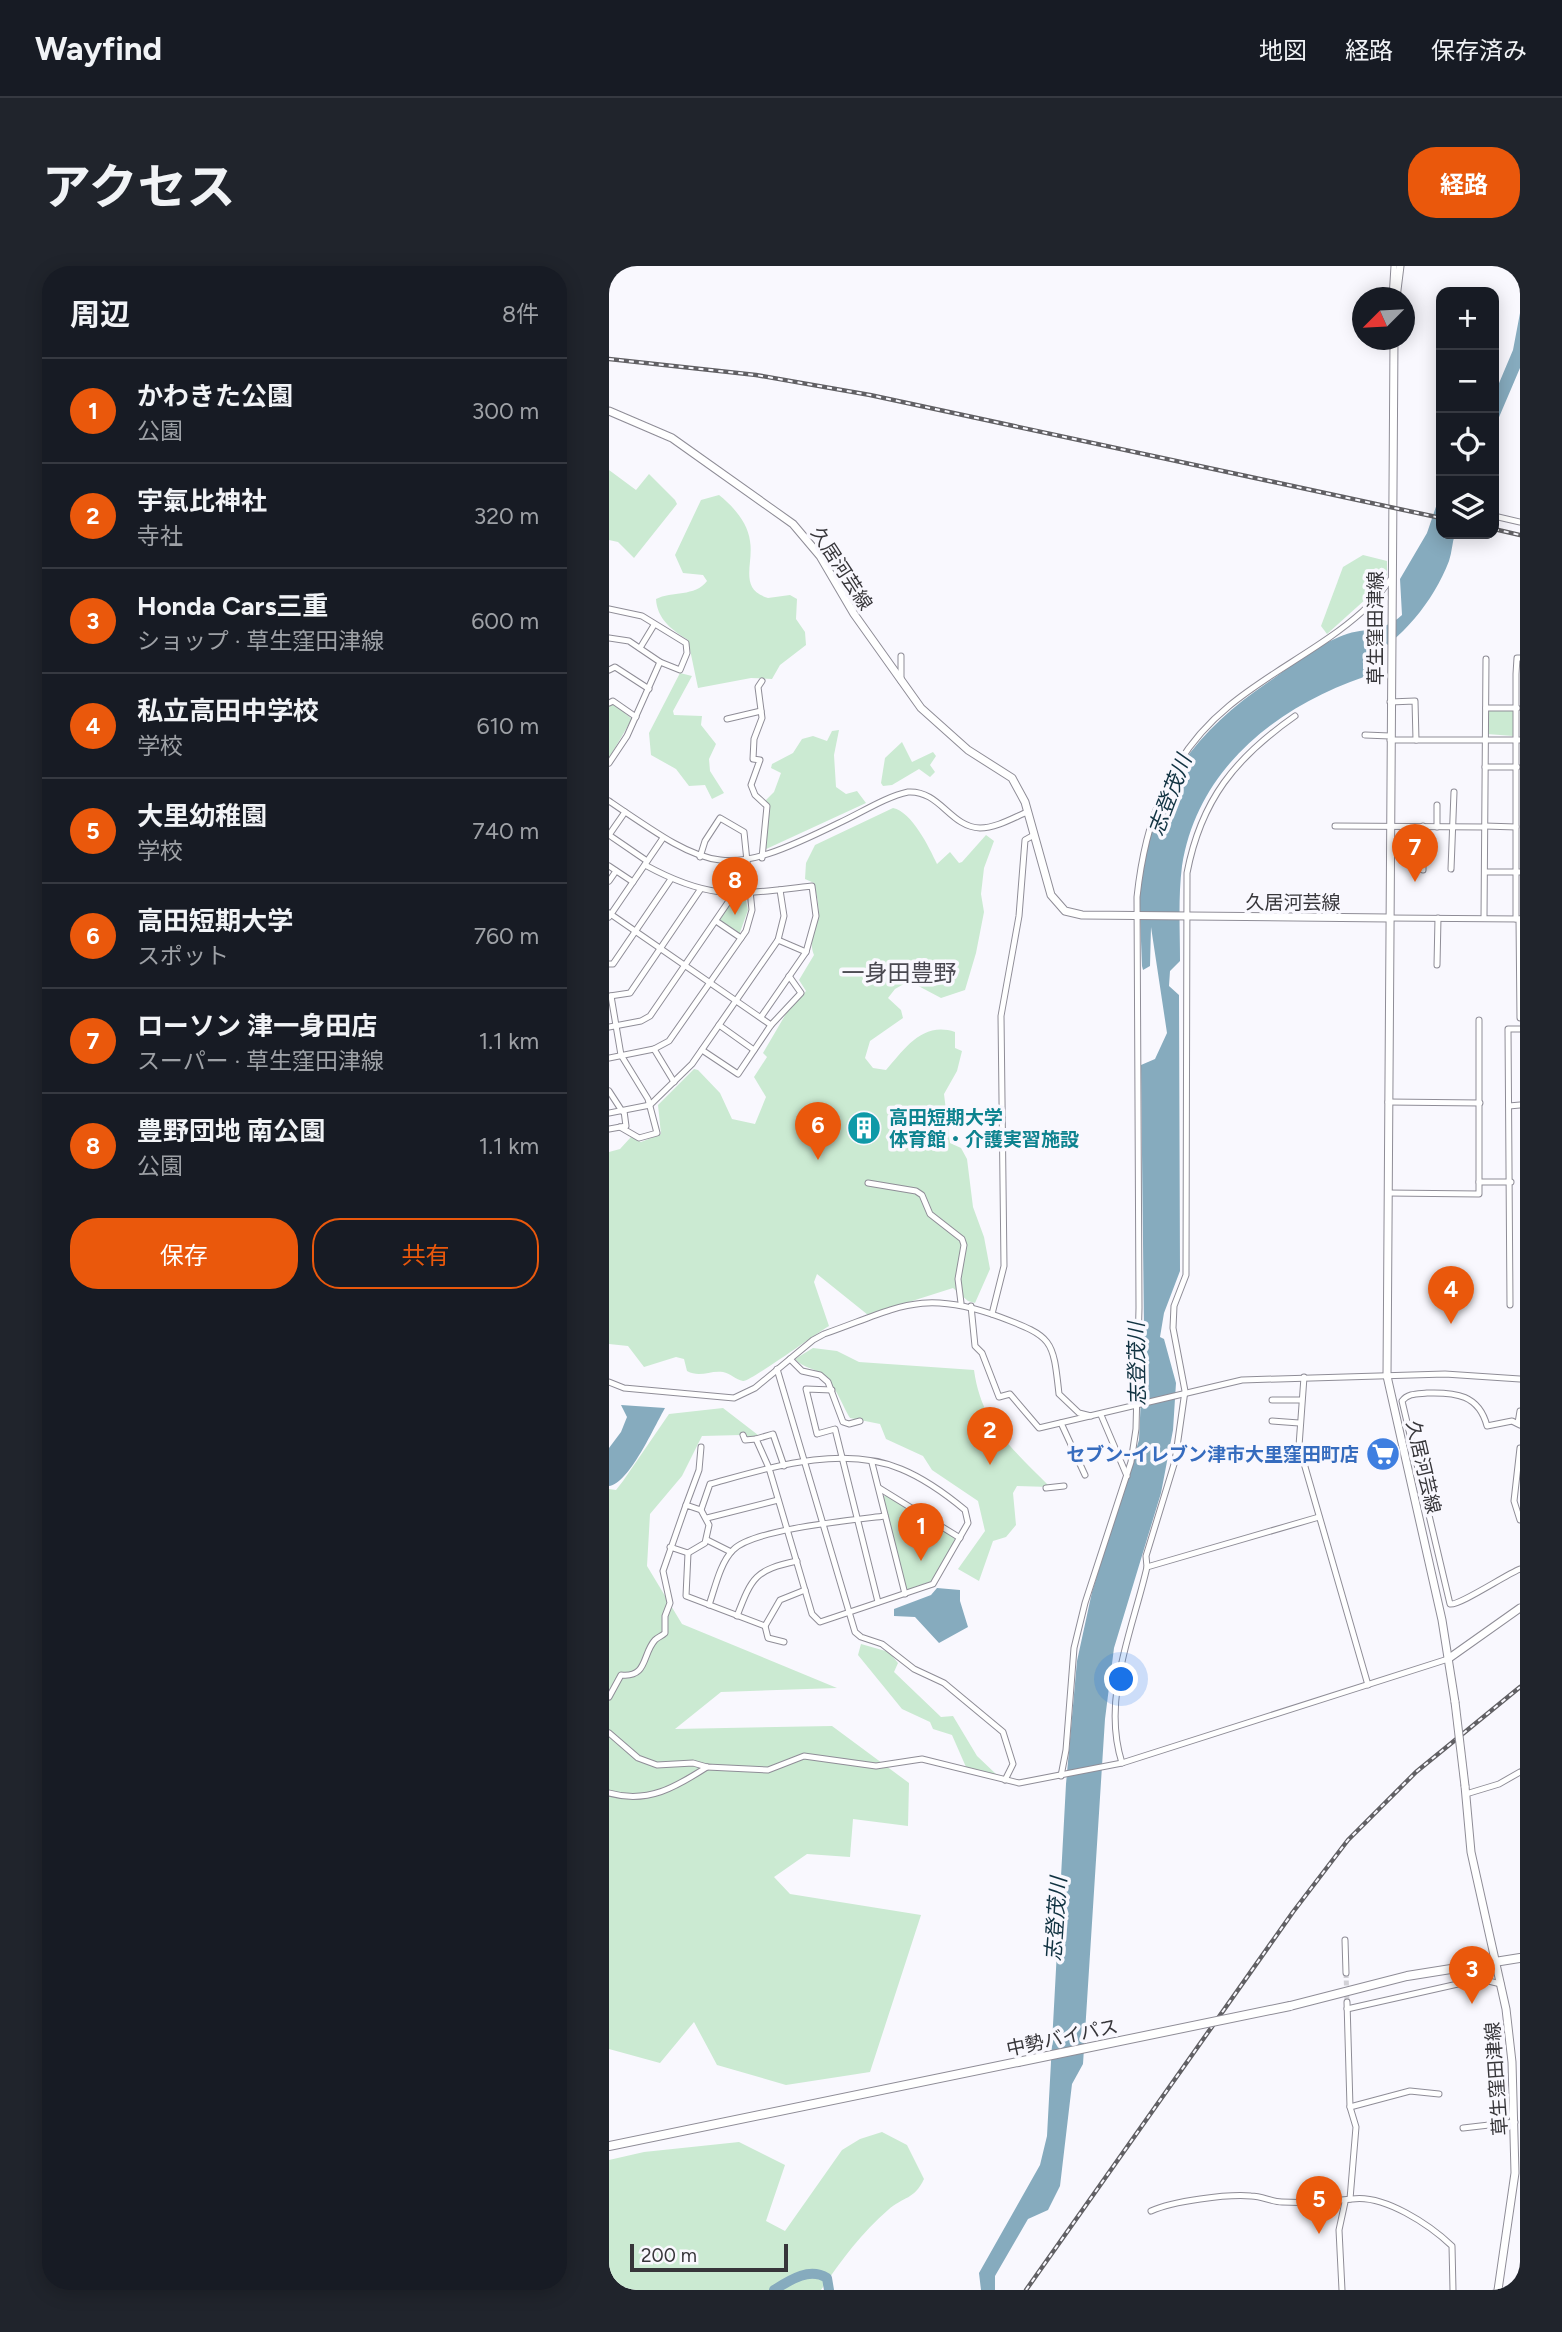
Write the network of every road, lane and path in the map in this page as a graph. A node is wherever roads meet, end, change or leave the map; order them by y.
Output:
1 (1394, 266) edge
2 (1400, 266) edge
3 (1394, 287) edge
4 (1396, 287) edge
5 (1394, 350) edge
6 (609, 411) edge
7 (1499, 517) edge
8 (1520, 522) edge
9 (1391, 579) junction
10 (609, 609) edge
11 (654, 625) junction
12 (609, 638) edge
13 (640, 648) junction
14 (901, 656) dead end
15 (1520, 658) edge
16 (1486, 659) dead end
17 (660, 662) junction
18 (609, 670) edge
19 (1519, 677) edge
20 (762, 681) dead end
21 (901, 681) junction
22 (649, 689) junction
23 (1390, 702) junction
24 (609, 703) edge
25 (1486, 708) junction
26 (1518, 710) edge
27 (761, 711) junction
28 (1295, 716) dead end
29 (636, 717) junction
30 (727, 719) dead end
31 (1365, 736) dead end
32 (1389, 738) junction
33 (1416, 740) junction
34 (1485, 740) junction
35 (1519, 740) edge
36 (609, 762) edge
37 (1485, 767) junction
38 (1518, 768) edge
39 (1454, 792) dead end
40 (609, 801) edge
41 (1437, 805) dead end
42 (625, 812) junction
43 (1027, 812) junction
44 (1335, 826) dead end
45 (1389, 826) junction
46 (1423, 826) junction
47 (1437, 827) junction
48 (1451, 827) junction
49 (1485, 827) junction
50 (1517, 827) edge
51 (1034, 835) junction
52 (663, 838) junction
53 (701, 857) junction
54 (762, 858) junction
55 (746, 860) junction
56 (646, 863) junction
57 (609, 866) edge
58 (1451, 869) dead end
59 (1423, 870) dead end
60 (616, 871) junction
61 (1485, 872) junction
62 (1518, 872) edge
63 (671, 879) junction
64 (609, 881) edge
65 (633, 882) junction
66 (699, 890) junction
67 (781, 890) junction
68 (750, 893) junction
69 (733, 895) junction
70 (610, 915) edge
71 (1137, 916) junction
72 (1185, 916) junction
73 (1389, 918) junction
74 (1438, 918) junction
75 (1484, 918) junction
76 (1518, 919) edge
77 (716, 920) junction
78 (635, 931) junction
79 (741, 938) junction
80 (778, 940) junction
81 (661, 948) junction
82 (806, 952) junction
83 (609, 964) edge
84 (685, 965) junction
85 (1437, 965) dead end
86 (789, 976) junction
87 (710, 983) junction
88 (610, 997) edge
89 (736, 1000) junction
90 (761, 1017) junction
91 (1520, 1018) edge
92 (1479, 1020) dead end
93 (719, 1025) junction
94 (771, 1025) junction
95 (613, 1026) edge
96 (1520, 1029) edge
97 (654, 1049) junction
98 (702, 1050) junction
99 (754, 1050) junction
100 (621, 1055) junction
101 (609, 1058) edge
102 (674, 1082) junction
103 (609, 1091) edge
104 (1388, 1101) junction
105 (1480, 1103) junction
106 (650, 1105) junction
107 (1509, 1105) junction
108 (1520, 1105) edge
109 (623, 1111) junction
110 (609, 1113) edge
111 (620, 1127) junction
112 (609, 1129) edge
113 (1479, 1182) junction
114 (1511, 1182) junction
115 (868, 1183) dead end
116 (1388, 1194) junction
117 (961, 1303) junction
118 (1510, 1305) dead end
119 (971, 1306) junction
120 (992, 1314) junction
121 (790, 1359) junction
122 (777, 1369) junction
123 (1387, 1376) junction
124 (1304, 1377) junction
125 (1520, 1378) edge
126 (609, 1382) edge
127 (832, 1390) junction
128 (1184, 1392) junction
129 (1272, 1400) dead end
130 (1300, 1400) junction
131 (1137, 1404) junction
132 (1520, 1411) edge
133 (1101, 1415) junction
134 (1094, 1416) junction
135 (860, 1421) dead end
136 (1272, 1421) dead end
137 (1061, 1423) junction
138 (1299, 1423) junction
139 (1519, 1424) edge
140 (743, 1435) dead end
141 (756, 1439) junction
142 (701, 1447) dead end
143 (1520, 1448) edge
144 (842, 1456) junction
145 (805, 1462) junction
146 (872, 1463) junction
147 (784, 1466) junction
148 (769, 1468) junction
149 (1085, 1475) dead end
150 (1127, 1476) junction
151 (1064, 1486) dead end
152 (879, 1487) junction
153 (1046, 1488) dead end
154 (778, 1500) junction
155 (685, 1505) junction
156 (701, 1510) junction
157 (885, 1516) junction
158 (1319, 1517) junction
159 (708, 1518) junction
160 (857, 1519) junction
161 (1520, 1520) edge
162 (823, 1524) junction
163 (788, 1531) junction
164 (960, 1538) junction
165 (707, 1540) junction
166 (670, 1547) junction
167 (731, 1552) junction
168 (688, 1553) junction
169 (797, 1561) junction
170 (1147, 1567) junction
171 (1520, 1569) edge
172 (805, 1590) junction
173 (905, 1594) junction
174 (878, 1602) junction
175 (709, 1605) junction
176 (1520, 1608) edge
177 (849, 1612) junction
178 (737, 1616) junction
179 (765, 1626) junction
180 (784, 1642) dead end
181 (1448, 1659) junction
182 (1368, 1685) junction
183 (609, 1697) edge
184 (609, 1733) edge
185 (1122, 1763) junction
186 (707, 1767) junction
187 (1519, 1774) edge
188 (1063, 1775) junction
189 (1006, 1780) junction
190 (1465, 1790) junction
191 (609, 1793) edge
192 (1345, 1940) dead end
193 (1520, 1958) edge
194 (1495, 1962) junction
195 (1346, 1973) tunnel mouth
196 (1501, 1984) junction
197 (1439, 2094) dead end
198 (1350, 2107) junction
199 (1515, 2122) junction
200 (1463, 2128) dead end
201 (609, 2146) edge
202 (1348, 2200) junction
203 (1151, 2211) dead end
204 (1342, 2290) edge
205 (1453, 2290) edge
206 (1499, 2290) edge

1 - 3 street
2 - 4 main road
5 - 9 main road, 草生窪田津線
6 - 21 main road, 久居河芸線
7 - 8 street
9 - 23 main road, 草生窪田津線
9 - 71 street
10 - 11 street
11 - 13 street
11 - 17 street
12 - 13 street
13 - 17 street
14 - 21 street
15 - 19 street
16 - 25 street
17 - 22 street
18 - 22 street
19 - 26 street
20 - 27 street
21 - 43 main road, 久居河芸線
22 - 29 street
23 - 32 main road, 草生窪田津線
23 - 33 street
24 - 29 street
25 - 26 street
25 - 34 street
26 - 35 street
27 - 30 street
27 - 54 street
28 - 72 street
29 - 36 street
31 - 32 street
32 - 33 street
32 - 45 main road, 草生窪田津線
33 - 34 street
34 - 35 street
34 - 37 street
35 - 38 street
37 - 38 street
37 - 49 street
38 - 50 street
39 - 48 street
40 - 42 street
41 - 47 street
42 - 52 street
42 - 56 street
43 - 51 main road, 久居河芸線
43 - 54 street
44 - 45 street
45 - 46 street
45 - 73 main road, 草生窪田津線
46 - 47 street
46 - 59 street
47 - 48 street
48 - 49 street
48 - 58 street
49 - 50 street
49 - 61 street
50 - 62 street
51 - 71 main road, 久居河芸線
51 - 120 street
52 - 53 street
52 - 56 street
53 - 55 street
53 - 55 street
54 - 55 street
55 - 68 street
56 - 63 street
56 - 65 street
57 - 60 street
60 - 64 street
60 - 65 street
61 - 62 street
61 - 75 street
62 - 76 street
63 - 66 street
63 - 78 street
65 - 70 street
66 - 69 street
66 - 81 street
67 - 68 street
67 - 80 street
67 - 82 street
68 - 69 street
68 - 79 street
69 - 77 street
70 - 78 street
71 - 72 main road, 久居河芸線
71 - 131 street
72 - 73 main road, 久居河芸線
72 - 128 street
73 - 74 street
73 - 104 main road, 久居河芸線
74 - 75 street
74 - 85 street
75 - 76 street
76 - 91 street
77 - 79 street
77 - 84 street
78 - 81 street
78 - 83 street
79 - 87 street
80 - 82 street
80 - 89 street
81 - 84 street
81 - 88 street
82 - 86 street
84 - 87 street
84 - 95 street
86 - 90 street
86 - 94 street
87 - 89 street
87 - 97 street
88 - 95 street
89 - 90 street
89 - 93 street
90 - 94 street
92 - 105 street
93 - 98 street
93 - 99 street
94 - 99 street
95 - 100 street
96 - 107 street
97 - 100 street
97 - 102 street
98 - 99 street
98 - 102 street
100 - 101 street
100 - 106 street
102 - 106 street
103 - 109 street
104 - 105 street
104 - 116 main road, 久居河芸線
105 - 113 street
106 - 109 street
106 - 111 street
107 - 108 street
107 - 114 street
109 - 110 street
109 - 111 street
111 - 112 street
113 - 114 street
113 - 116 street
114 - 118 street
115 - 117 street
116 - 123 main road, 久居河芸線
117 - 119 street
117 - 121 street
119 - 120 street
119 - 137 street
120 - 134 street
121 - 122 street
121 - 127 street
122 - 126 street
122 - 145 street
123 - 124 street
123 - 125 street
123 - 181 main road, 久居河芸線
124 - 128 street
124 - 130 street
127 - 135 street
127 - 144 street
128 - 131 street
128 - 170 street
129 - 130 street
130 - 138 street
131 - 133 street
131 - 150 street
132 - 139 street
133 - 134 street
133 - 150 street
134 - 137 street
136 - 138 street
137 - 149 street
138 - 158 street
139 - 171 street
140 - 141 street
141 - 147 street
141 - 148 street
142 - 155 street
143 - 161 street
144 - 145 street
144 - 146 street
144 - 160 street
145 - 147 street
145 - 162 street
146 - 152 street
146 - 164 street
147 - 148 street
148 - 154 street
148 - 156 street
150 - 188 street
151 - 153 street
152 - 157 street
152 - 164 street
154 - 159 street
154 - 163 street
155 - 156 street
155 - 166 street
156 - 159 street
157 - 160 street
157 - 173 street
158 - 170 street
158 - 182 street
159 - 165 street
160 - 162 street
160 - 174 street
162 - 163 street
162 - 177 street
163 - 167 street
163 - 169 street
164 - 173 street
165 - 167 street
165 - 168 street
166 - 168 street
166 - 183 street
167 - 175 street
168 - 175 street
169 - 172 street
169 - 178 street
170 - 185 street
172 - 177 street
172 - 179 street
173 - 174 street
174 - 177 street
175 - 178 street
176 - 181 main road
177 - 189 street
178 - 179 street
179 - 180 street
181 - 182 street
181 - 190 main road, 草生窪田津線, bridge
182 - 185 street
184 - 186 street
185 - 188 street
186 - 189 street
186 - 191 street
187 - 190 street
188 - 189 street
190 - 194 main road, 草生窪田津線
192 - 195 street
193 - 194 highway, 中勢バイパス
194 - 196 main road, 草生窪田津線
194 - 201 highway, 中勢バイパス, bridge
196 - 198 street
196 - 199 main road, 草生窪田津線
197 - 198 street
198 - 202 street
199 - 200 street
199 - 206 main road, 草生窪田津線
202 - 203 street
202 - 204 street
202 - 205 street

